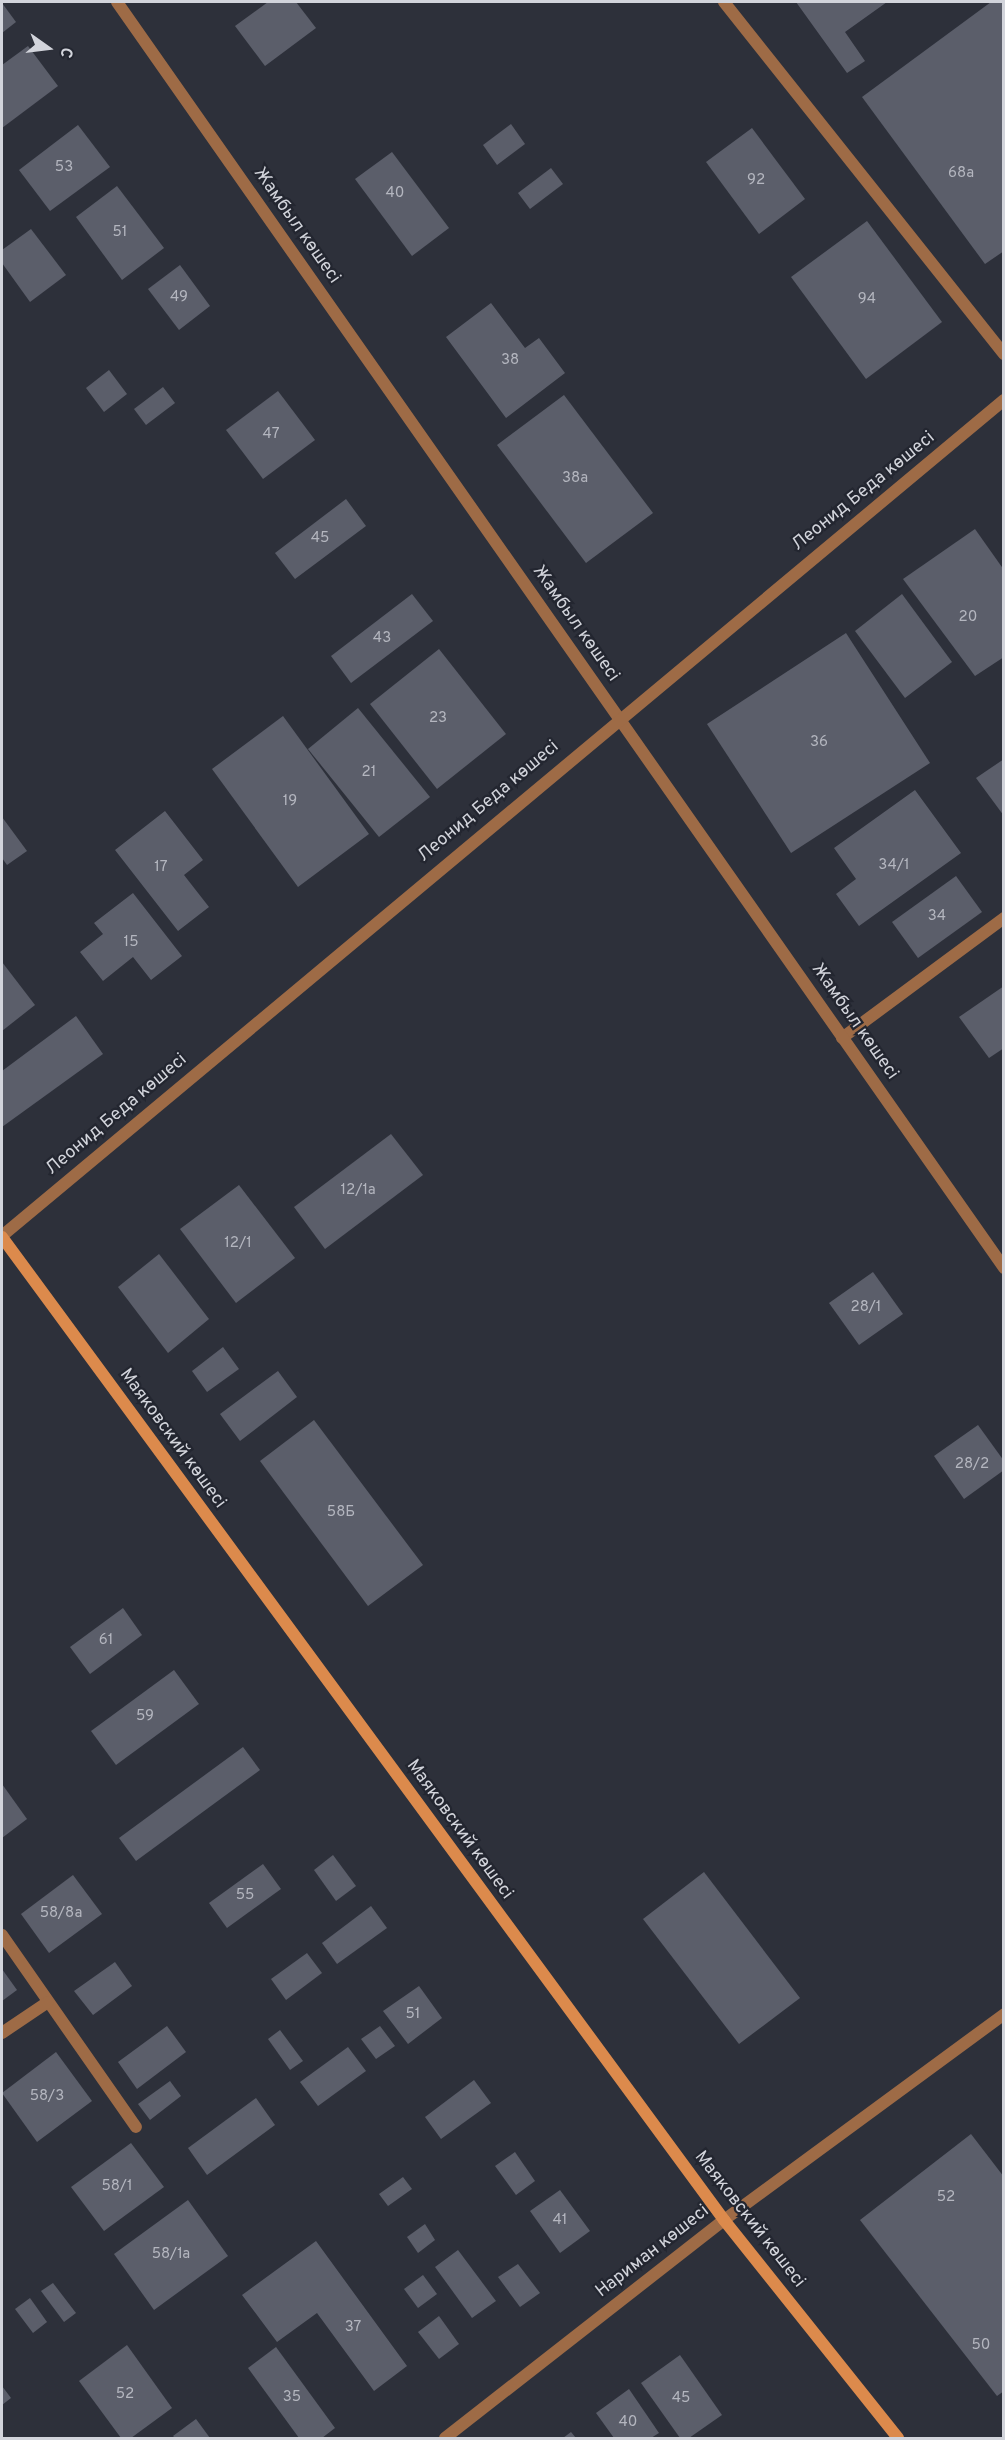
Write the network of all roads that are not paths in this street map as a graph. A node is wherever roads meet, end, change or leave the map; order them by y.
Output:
1 (117, 2) edge
2 (724, 2) edge
3 (1004, 354) edge
4 (1004, 400) edge
5 (619, 717) junction
6 (1004, 918) edge
7 (842, 1038) junction
8 (2, 1236) edge
9 (1004, 1268) edge
10 (2, 1935) edge
11 (48, 2002) junction
12 (1004, 2014) edge
13 (2, 2033) edge
14 (136, 2127) dead end
15 (724, 2220) junction
16 (445, 2439) edge
17 (898, 2439) edge

1 - 5 street, Жамбыл көшесі
2 - 3 street
4 - 5 street, Леонид Беда көшесі
5 - 7 street, Жамбыл көшесі
5 - 8 street, Леонид Беда көшесі
6 - 7 street
7 - 9 street, Жамбыл көшесі
8 - 15 main road, Маяковский көшесі
10 - 11 street
11 - 13 street
11 - 14 street
12 - 15 street, Нариман көшесі
15 - 16 street, Нариман көшесі
15 - 17 main road, Маяковский көшесі

